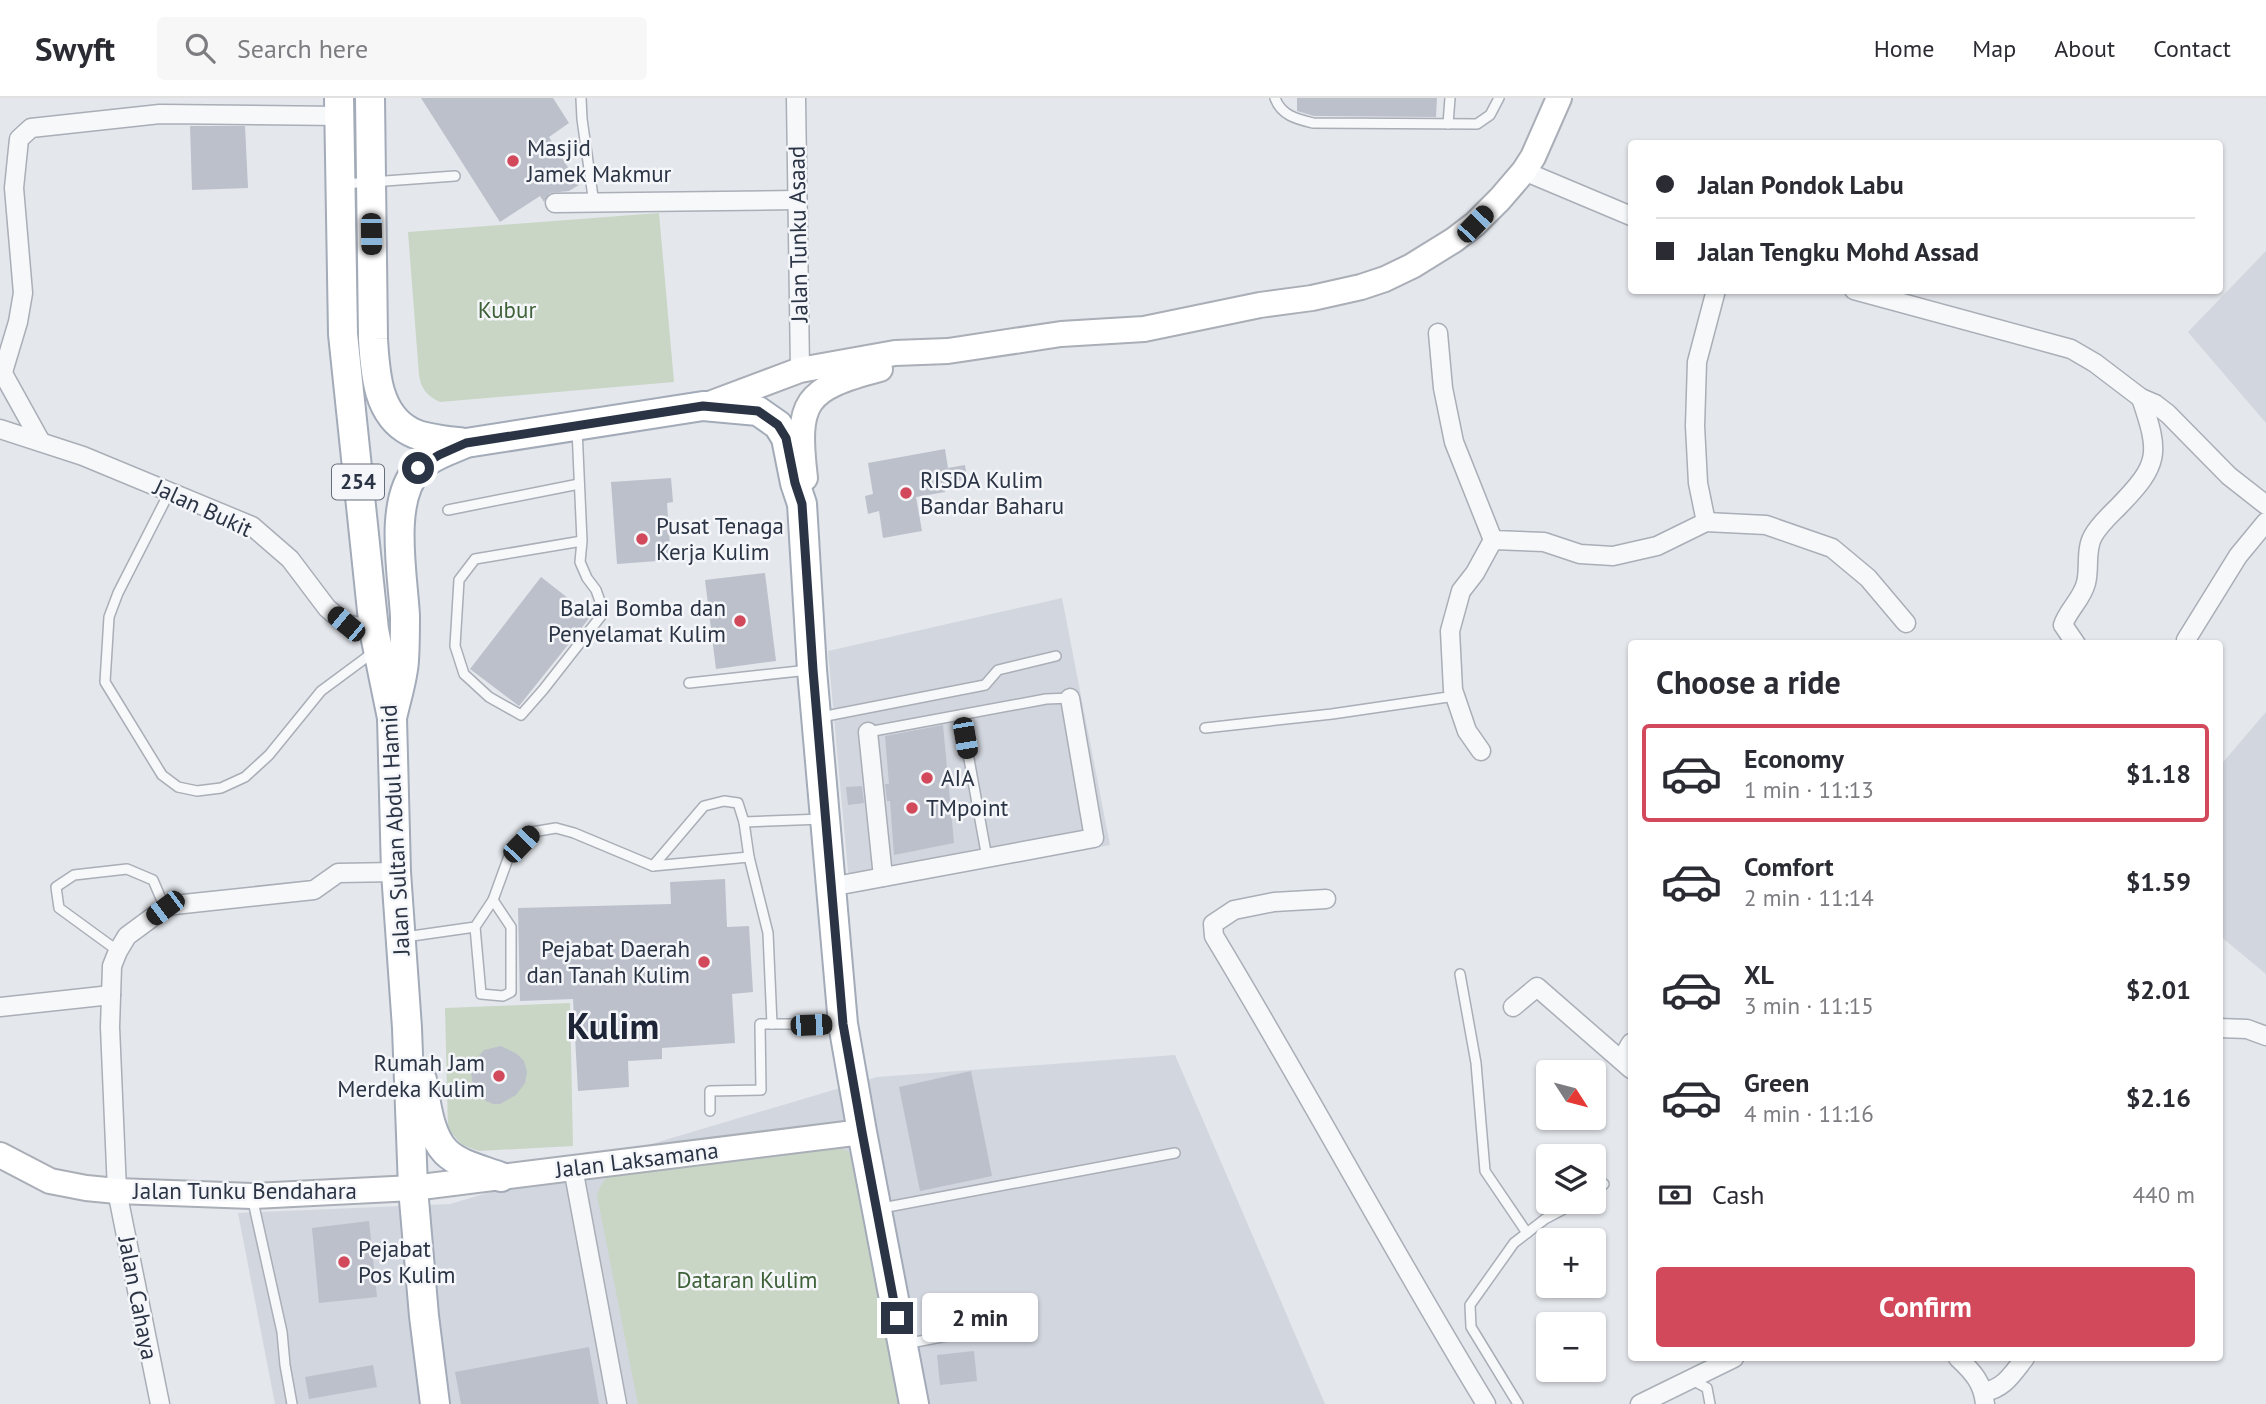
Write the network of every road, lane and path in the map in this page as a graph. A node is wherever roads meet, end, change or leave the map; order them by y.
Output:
1 (370, 98) edge
2 (581, 98) edge
3 (796, 98) edge
4 (1275, 98) edge
5 (1450, 98) edge
6 (1499, 98) edge
7 (1559, 98) edge
8 (339, 107) edge
9 (1448, 124) junction
10 (1524, 170) junction
11 (454, 176) dead end
12 (369, 182) junction
13 (341, 184) junction
14 (797, 200) junction
15 (555, 203) dead end
16 (594, 204) junction
17 (1628, 215) edge
18 (1715, 294) edge
19 (1869, 294) edge
20 (1438, 333) dead end
21 (948, 351) junction
22 (1, 370) edge
23 (800, 370) junction
24 (2141, 398) junction
25 (703, 406) junction
26 (577, 427) junction
27 (0, 429) edge
28 (41, 442) junction
29 (466, 443) junction
30 (579, 484) junction
31 (170, 491) junction
32 (802, 504) junction
33 (2266, 505) edge
34 (448, 510) dead end
35 (1706, 522) junction
36 (2266, 522) edge
37 (582, 541) junction
38 (1493, 541) junction
39 (1906, 623) dead end
40 (377, 639) junction
41 (2073, 640) edge
42 (2186, 640) dead end
43 (1056, 656) dead end
44 (813, 670) junction
45 (689, 683) dead end
46 (1455, 696) junction
47 (1070, 698) joint
48 (961, 715) junction
49 (392, 718) junction
50 (817, 718) junction
51 (1205, 728) dead end
52 (868, 732) joint
53 (1481, 751) dead end
54 (824, 818) junction
55 (744, 822) junction
56 (749, 857) junction
57 (987, 858) junction
58 (653, 866) junction
59 (396, 872) junction
60 (883, 877) junction
61 (830, 887) junction
62 (1326, 899) dead end
63 (494, 900) junction
64 (165, 908) junction
65 (475, 927) junction
66 (401, 938) junction
67 (122, 943) junction
68 (1460, 974) dead end
69 (111, 995) junction
70 (0, 1007) edge
71 (1513, 1007) dead end
72 (772, 1024) junction
73 (843, 1024) junction
74 (407, 1028) junction
75 (2223, 1028) edge
76 (2266, 1037) edge
77 (1626, 1064) edge
78 (710, 1111) dead end
79 (862, 1132) junction
80 (1175, 1153) dead end
81 (0, 1155) edge
82 (573, 1168) junction
83 (501, 1177) junction
84 (413, 1188) junction
85 (117, 1191) junction
86 (252, 1196) junction
87 (876, 1209) junction
88 (1554, 1214) edge
89 (1527, 1233) junction
90 (983, 1329) dead end
91 (902, 1345) junction
92 (1728, 1361) edge
93 (1962, 1361) edge
94 (2022, 1361) edge
95 (1691, 1379) junction
96 (1984, 1398) edge
97 (160, 1404) edge
98 (292, 1404) edge
99 (435, 1404) edge
100 (617, 1404) edge
101 (914, 1404) edge
102 (1486, 1404) edge
103 (1518, 1404) edge
104 (1640, 1404) edge
105 (1710, 1404) edge

1 - 12 main road
2 - 16 lane
3 - 14 street, Jalan Tunku Asaad
4 - 9 lane
5 - 9 lane
6 - 9 lane
7 - 10 main road
8 - 13 main road, Jalan Sultan Abdul Hamid / 254
8 - 22 street
10 - 17 street
10 - 21 main road
11 - 12 lane
12 - 13 lane
12 - 29 main road
13 - 40 main road, Jalan Sultan Abdul Hamid / 254
14 - 16 street
14 - 23 street, Jalan Tunku Asaad
15 - 16 street
18 - 35 street
19 - 24 street
20 - 38 street
21 - 23 main road
21 - 32 main road
22 - 28 street
23 - 25 main road
24 - 33 street
24 - 41 street
25 - 26 main road
25 - 32 main road
26 - 29 main road
26 - 30 lane
27 - 28 street, Jalan Bukit
28 - 31 street, Jalan Bukit
29 - 49 main road
30 - 34 lane
30 - 37 lane
31 - 40 street, Jalan Bukit
31 - 40 lane
32 - 44 main road
35 - 38 street
35 - 39 street
36 - 42 street
37 - 37 lane
38 - 46 street
40 - 49 main road, Jalan Sultan Abdul Hamid / 254
43 - 50 lane
44 - 45 lane
44 - 50 main road
46 - 51 lane
46 - 53 street
47 - 48 lane
47 - 57 street
48 - 52 lane
48 - 57 lane
49 - 59 main road, Jalan Sultan Abdul Hamid / 254
50 - 54 main road
52 - 60 street
54 - 55 lane
54 - 61 main road
55 - 56 lane
55 - 58 lane
56 - 58 lane
56 - 72 lane
57 - 60 street
58 - 63 lane
59 - 64 street
59 - 66 main road, Jalan Sultan Abdul Hamid / 254
60 - 61 street
61 - 73 main road
62 - 102 street
63 - 65 lane
63 - 65 lane
64 - 67 street
64 - 67 lane
65 - 66 lane
66 - 74 main road, Jalan Sultan Abdul Hamid / 254
67 - 69 street, Jalan Cahaya
68 - 89 lane
69 - 70 street
69 - 85 street, Jalan Cahaya
71 - 77 street
72 - 73 lane
72 - 78 lane
73 - 79 main road
74 - 83 main road
74 - 84 main road, Jalan Sultan Abdul Hamid / 254
75 - 76 street
79 - 82 main road, Jalan Laksamana
79 - 87 main road
80 - 87 lane
81 - 85 main road, Jalan Tunku Bendahara
82 - 83 main road, Jalan Laksamana
82 - 100 street
83 - 84 main road, Jalan Laksamana
84 - 86 main road, Jalan Tunku Bendahara
84 - 99 main road, 254
85 - 86 main road, Jalan Tunku Bendahara
85 - 97 street, Jalan Cahaya
86 - 98 lane
87 - 91 main road
88 - 89 lane
89 - 103 lane
90 - 91 lane
91 - 101 main road
92 - 95 street
93 - 96 street
94 - 96 street
95 - 104 street
95 - 105 lane

